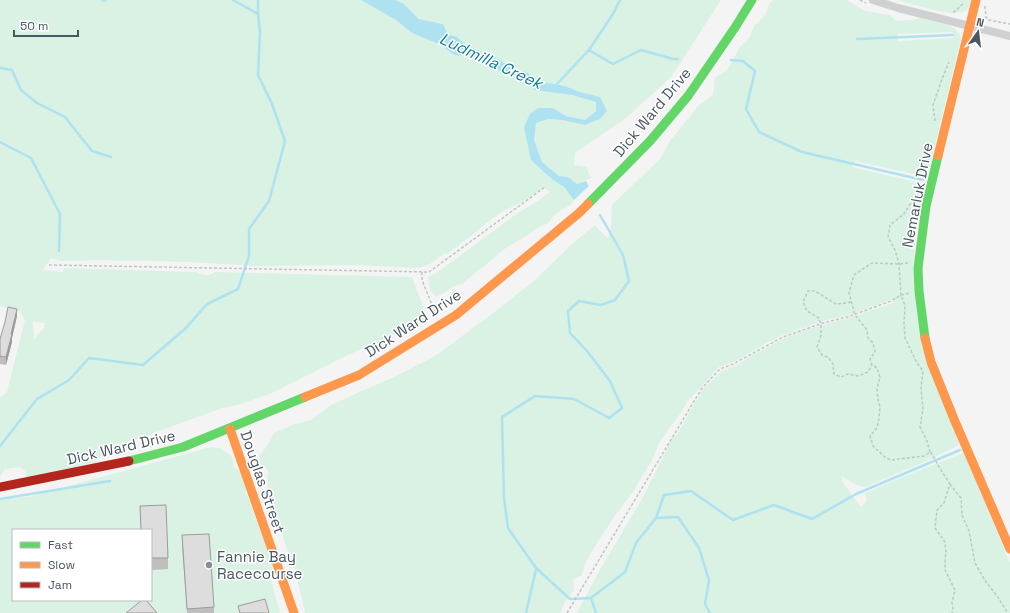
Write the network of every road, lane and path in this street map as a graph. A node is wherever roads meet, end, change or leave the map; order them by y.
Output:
1 (752, 0) edge
2 (873, 0) edge
3 (976, 0) edge
4 (985, 7) dead end
5 (1010, 24) edge
6 (970, 26) junction
7 (1010, 36) edge
8 (950, 60) dead end
9 (936, 125) dead end
10 (545, 187) dead end
11 (920, 190) dead end
12 (919, 262) junction
13 (899, 264) junction
14 (50, 265) dead end
15 (422, 272) junction
16 (918, 291) junction
17 (901, 295) junction
18 (851, 301) junction
19 (854, 315) junction
20 (437, 318) dead end
21 (821, 324) junction
22 (872, 365) junction
23 (230, 428) junction
24 (930, 452) junction
25 (950, 484) junction
26 (0, 487) edge
27 (1010, 549) edge
28 (294, 613) edge
29 (567, 613) edge
30 (952, 613) edge
31 (1007, 613) edge

1 - 23 street, Dick Ward Drive
2 - 6 street
3 - 6 street, Nemarluk Drive
4 - 5 path
6 - 7 street
6 - 12 street, Nemarluk Drive
8 - 9 path
10 - 15 path
11 - 13 path
12 - 13 path
12 - 16 street, Nemarluk Drive
13 - 17 path
13 - 18 path
14 - 15 path
15 - 20 path
16 - 17 path
16 - 27 street, Nemarluk Drive
17 - 19 path
17 - 24 path
18 - 19 path
18 - 21 path
19 - 21 path
19 - 22 path
21 - 22 path
21 - 29 path
22 - 24 path
23 - 26 street, Dick Ward Drive
23 - 28 street, Douglas Street
24 - 25 path
25 - 30 path
25 - 31 path

